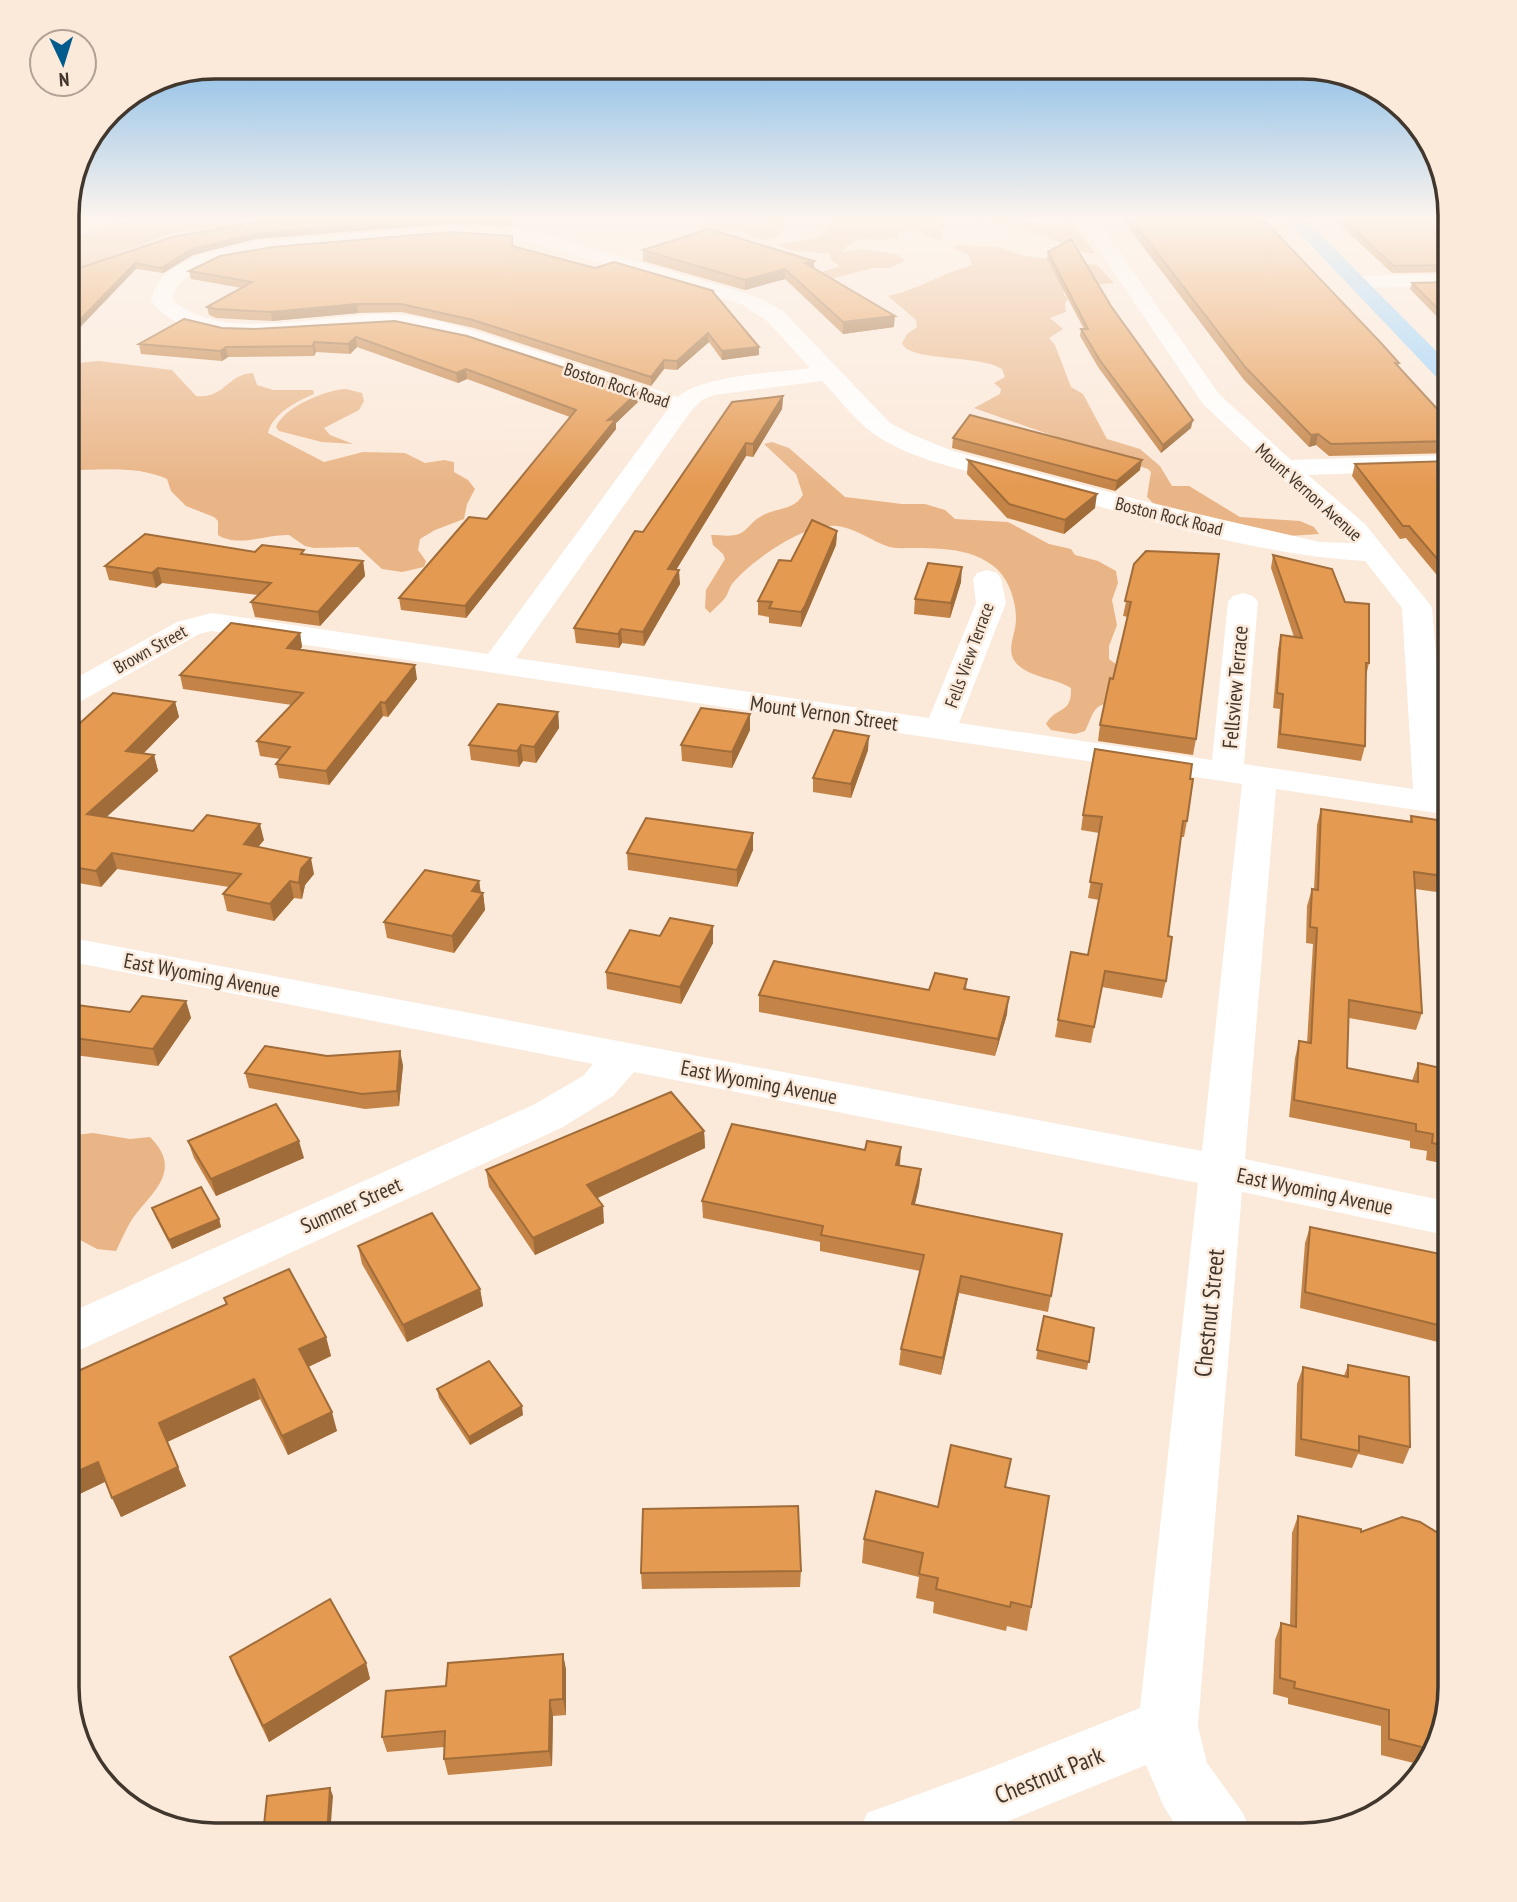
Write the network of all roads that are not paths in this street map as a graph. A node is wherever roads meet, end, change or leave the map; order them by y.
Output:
1 (167, 308) edge
2 (761, 308) edge
3 (1148, 308) edge
4 (1381, 308) edge
5 (1438, 365) edge
6 (827, 373) junction
7 (682, 406) junction
8 (1438, 462) edge
9 (1284, 468) junction
10 (1375, 553) junction
11 (987, 579) dead end
12 (1243, 602) dead end
13 (198, 624) joint
14 (496, 664) junction
15 (79, 689) edge
16 (940, 730) junction
17 (1243, 774) junction
18 (1438, 777) edge
19 (1438, 803) edge
20 (79, 950) edge
21 (624, 1057) junction
22 (1222, 1171) junction
23 (1438, 1216) edge
24 (79, 1330) edge
25 (1168, 1726) junction
26 (924, 1823) edge
27 (1210, 1823) edge

1 - 7 street, Boston Rock Road
2 - 6 street, Boston Rock Road
3 - 9 street, Mount Vernon Avenue
4 - 5 main road
6 - 7 street, Boston Rock Road
6 - 10 street, Boston Rock Road
7 - 14 street, Boston Rock Road
8 - 9 street
9 - 10 street, Mount Vernon Avenue
10 - 18 street, Mount Vernon Avenue
11 - 16 street, Fells View Terrace
12 - 17 street, Fellsview Terrace
13 - 14 street, Mount Vernon Street
13 - 15 street, Brown Street
14 - 16 street, Mount Vernon Street
16 - 17 street, Mount Vernon Street
17 - 19 street, Mount Vernon Street
17 - 22 street, Chestnut Street
20 - 21 street, East Wyoming Avenue
21 - 22 street, East Wyoming Avenue
21 - 24 street, Summer Street
22 - 23 street, East Wyoming Avenue
22 - 25 street, Chestnut Street
25 - 26 street, Chestnut Park
25 - 27 street, Chestnut Street

